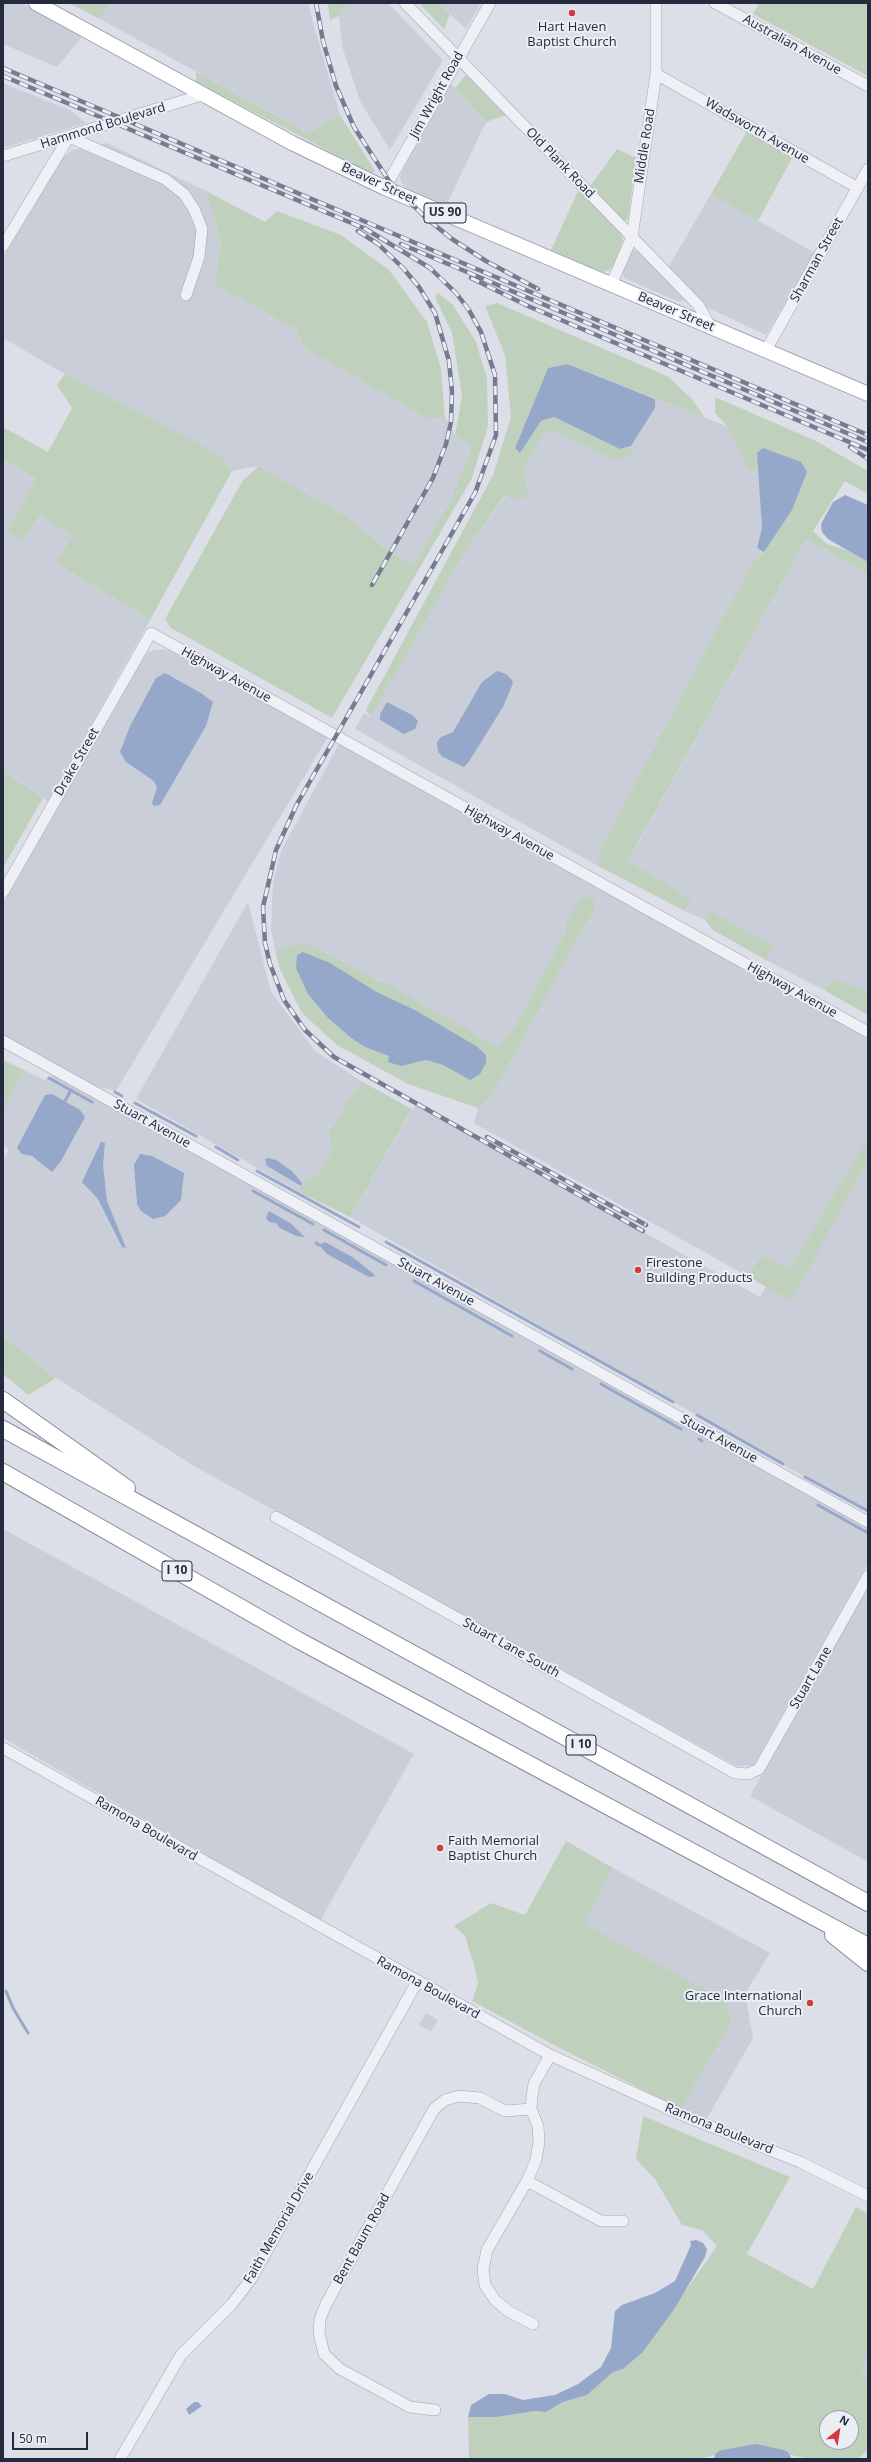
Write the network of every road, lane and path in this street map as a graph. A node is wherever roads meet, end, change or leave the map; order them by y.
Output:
1 (36, 3) edge
2 (405, 3) edge
3 (490, 3) edge
4 (656, 3) edge
5 (716, 3) edge
6 (458, 58) junction
7 (656, 74) junction
8 (868, 86) edge
9 (202, 95) junction
10 (69, 137) junction
11 (3, 156) edge
12 (868, 169) edge
13 (385, 188) junction
14 (858, 188) junction
15 (632, 237) junction
16 (3, 246) edge
17 (611, 285) junction
18 (186, 295) dead end
19 (710, 326) junction
20 (766, 350) junction
21 (868, 394) edge
22 (150, 633) joint
23 (3, 892) edge
24 (868, 1032) edge
25 (3, 1041) edge
26 (3, 1400) edge
27 (3, 1429) edge
28 (3, 1472) edge
29 (3, 1479) edge
30 (57, 1502) junction
31 (155, 1512) junction
32 (276, 1517) dead end
33 (868, 1522) edge
34 (868, 1576) edge
35 (3, 1748) edge
36 (748, 1774) joint
37 (868, 1903) edge
38 (813, 1916) junction
39 (868, 1946) edge
40 (868, 1963) edge
41 (417, 1982) junction
42 (550, 2055) junction
43 (531, 2109) junction
44 (527, 2180) junction
45 (868, 2196) edge
46 (623, 2221) dead end
47 (533, 2324) dead end
48 (435, 2410) dead end
49 (120, 2459) edge

1 - 9 main road, Beaver Street / US 90
2 - 6 street, Old Plank Road
3 - 6 street, Jim Wright Road
4 - 7 street, Middle Road
5 - 8 street, Australian Avenue
6 - 13 street, Jim Wright Road
6 - 15 street, Old Plank Road
7 - 14 street, Wadsworth Avenue
7 - 15 street, Middle Road
9 - 10 street, Hammond Boulevard
9 - 13 main road, Beaver Street / US 90
10 - 11 street, Hammond Boulevard
10 - 16 street
10 - 18 street
12 - 14 street, Sharman Street
13 - 17 main road, Beaver Street / US 90
14 - 20 street, Sharman Street
15 - 17 street, Middle Road
15 - 19 street, Old Plank Road
17 - 19 main road, Beaver Street / US 90
19 - 20 main road, Beaver Street / US 90
20 - 21 main road, Beaver Street / US 90
22 - 23 street, Drake Street
22 - 24 street, Highway Avenue
25 - 33 street, Stuart Avenue
26 - 31 highway
27 - 31 highway, I 10
28 - 30 highway, I 10
29 - 30 highway
30 - 38 highway, I 10
31 - 37 highway, I 10
32 - 36 street, Stuart Lane South
34 - 36 street, Stuart Lane
35 - 41 street, Ramona Boulevard
38 - 39 highway, I 10
38 - 40 highway
41 - 42 street, Ramona Boulevard
41 - 49 street, Faith Memorial Drive
42 - 43 street
42 - 45 street, Ramona Boulevard
43 - 44 street
43 - 48 street, Bent Baum Road
44 - 46 street
44 - 47 street

